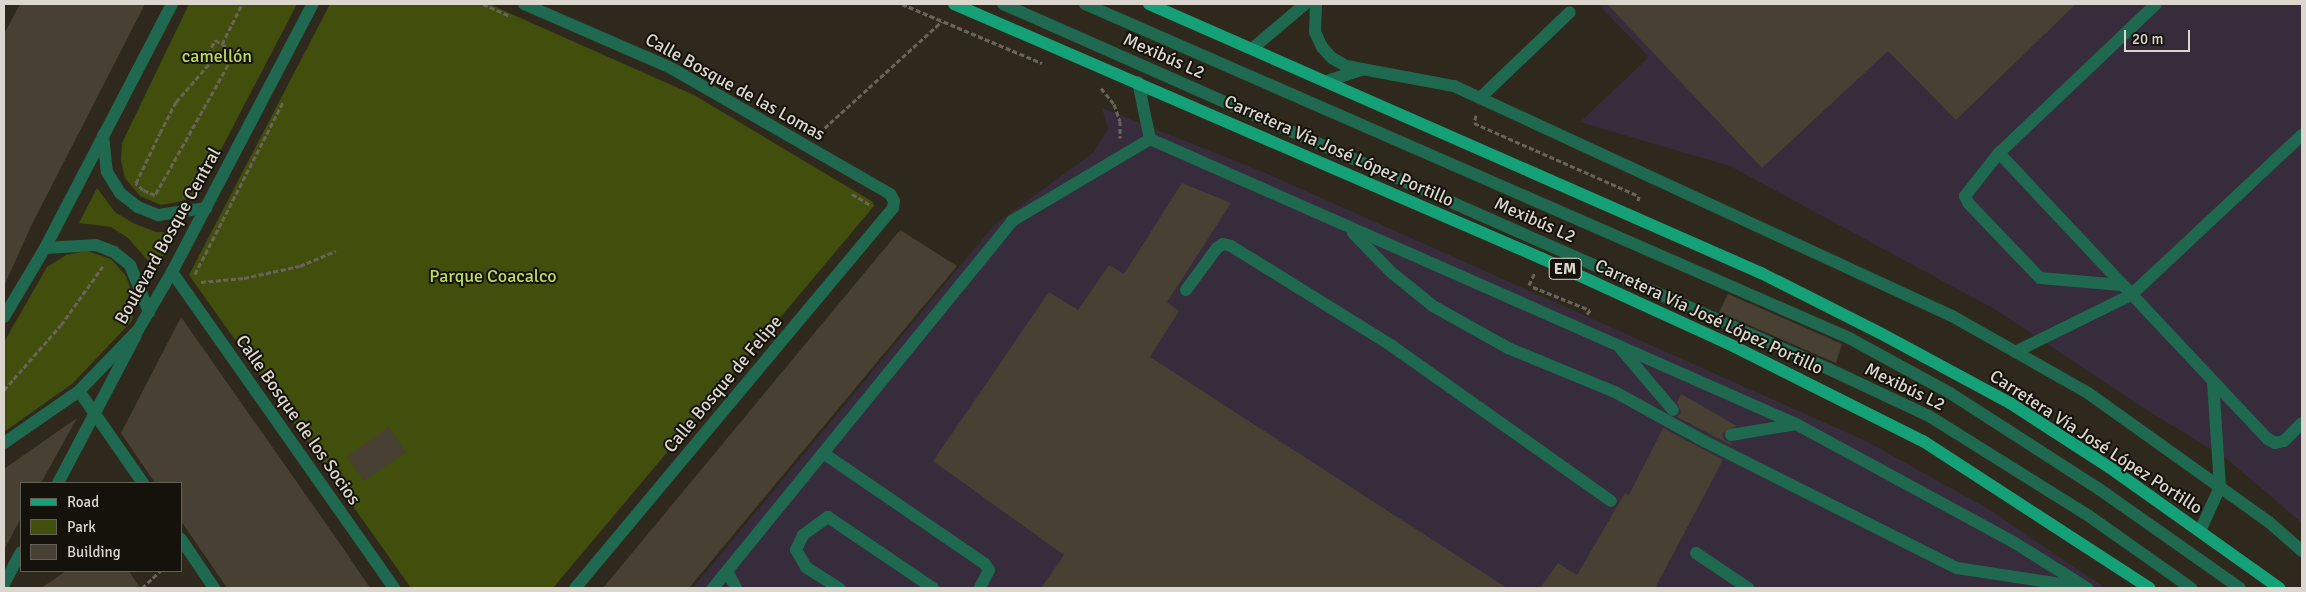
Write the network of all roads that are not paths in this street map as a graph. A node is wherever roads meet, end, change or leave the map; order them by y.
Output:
1 (172, 4) edge
2 (313, 4) edge
3 (524, 4) edge
4 (954, 4) edge
5 (1003, 4) edge
6 (1085, 4) edge
7 (1149, 4) edge
8 (1305, 4) edge
9 (1316, 4) edge
10 (2156, 4) edge
11 (1570, 12) dead end
12 (1253, 48) junction
13 (1362, 69) junction
14 (1327, 81) junction
15 (1138, 82) junction
16 (1480, 98) junction
17 (2302, 135) edge
18 (103, 136) junction
19 (1150, 139) junction
20 (1999, 153) junction
21 (894, 201) joint
22 (206, 208) junction
23 (1348, 228) junction
24 (45, 248) junction
25 (172, 272) junction
26 (2121, 284) junction
27 (1186, 290) dead end
28 (2131, 295) junction
29 (149, 312) junction
30 (4, 317) edge
31 (138, 330) junction
32 (1617, 346) junction
33 (2016, 352) junction
34 (2213, 382) junction
35 (79, 391) junction
36 (1673, 410) dead end
37 (96, 414) junction
38 (2302, 423) edge
39 (1796, 424) junction
40 (1731, 435) dead end
41 (4, 443) edge
42 (823, 452) junction
43 (59, 482) edge
44 (142, 482) edge
45 (2220, 487) junction
46 (1611, 501) dead end
47 (2200, 532) junction
48 (182, 541) edge
49 (2302, 551) edge
50 (1696, 553) dead end
51 (20, 554) edge
52 (727, 571) junction
53 (4, 584) edge
54 (214, 588) edge
55 (394, 588) edge
56 (575, 588) edge
57 (713, 588) edge
58 (736, 588) edge
59 (839, 588) edge
60 (933, 588) edge
61 (980, 588) edge
62 (1748, 588) edge
63 (2088, 588) edge
64 (2149, 588) edge
65 (2191, 588) edge
66 (2240, 588) edge
67 (2279, 588) edge

1 - 18 street
2 - 22 street, Boulevard Bosque Central
3 - 21 street, Calle Bosque de las Lomas
4 - 15 main road, Carretera Vía José López Portillo / EM
5 - 65 street, Mexibús L2
6 - 66 street, Mexibús L2
7 - 12 main road, Carretera Vía José López Portillo
8 - 12 street
9 - 13 street
10 - 20 street
11 - 16 street
12 - 14 main road, Carretera Vía José López Portillo
13 - 14 street
13 - 16 street
14 - 47 main road, Carretera Vía José López Portillo
15 - 19 street
15 - 64 main road, Carretera Vía José López Portillo / EM
16 - 33 street
17 - 28 street
18 - 22 street
18 - 24 street
19 - 23 street
19 - 42 street
20 - 26 street
20 - 26 street
21 - 56 street, Calle Bosque de Felipe
22 - 25 street, Boulevard Bosque Central
23 - 32 street
23 - 63 street
24 - 29 street
24 - 30 street
25 - 29 street, Boulevard Bosque Central
25 - 55 street, Calle Bosque de los Socios
26 - 28 street
27 - 46 street
28 - 33 street
28 - 34 street
29 - 31 street, Boulevard Bosque Central
31 - 35 street, Boulevard Bosque Central
31 - 37 street
32 - 36 street
32 - 39 street
33 - 45 street
34 - 38 street
34 - 45 street
35 - 37 street
35 - 41 street, Boulevard Bosque Central
37 - 43 street
37 - 44 street
39 - 40 street
39 - 63 street
42 - 52 street
42 - 61 street
45 - 47 street
45 - 49 street
47 - 67 main road, Carretera Vía José López Portillo
48 - 54 street
50 - 62 street
51 - 53 street
52 - 57 street
52 - 58 street
59 - 60 street

